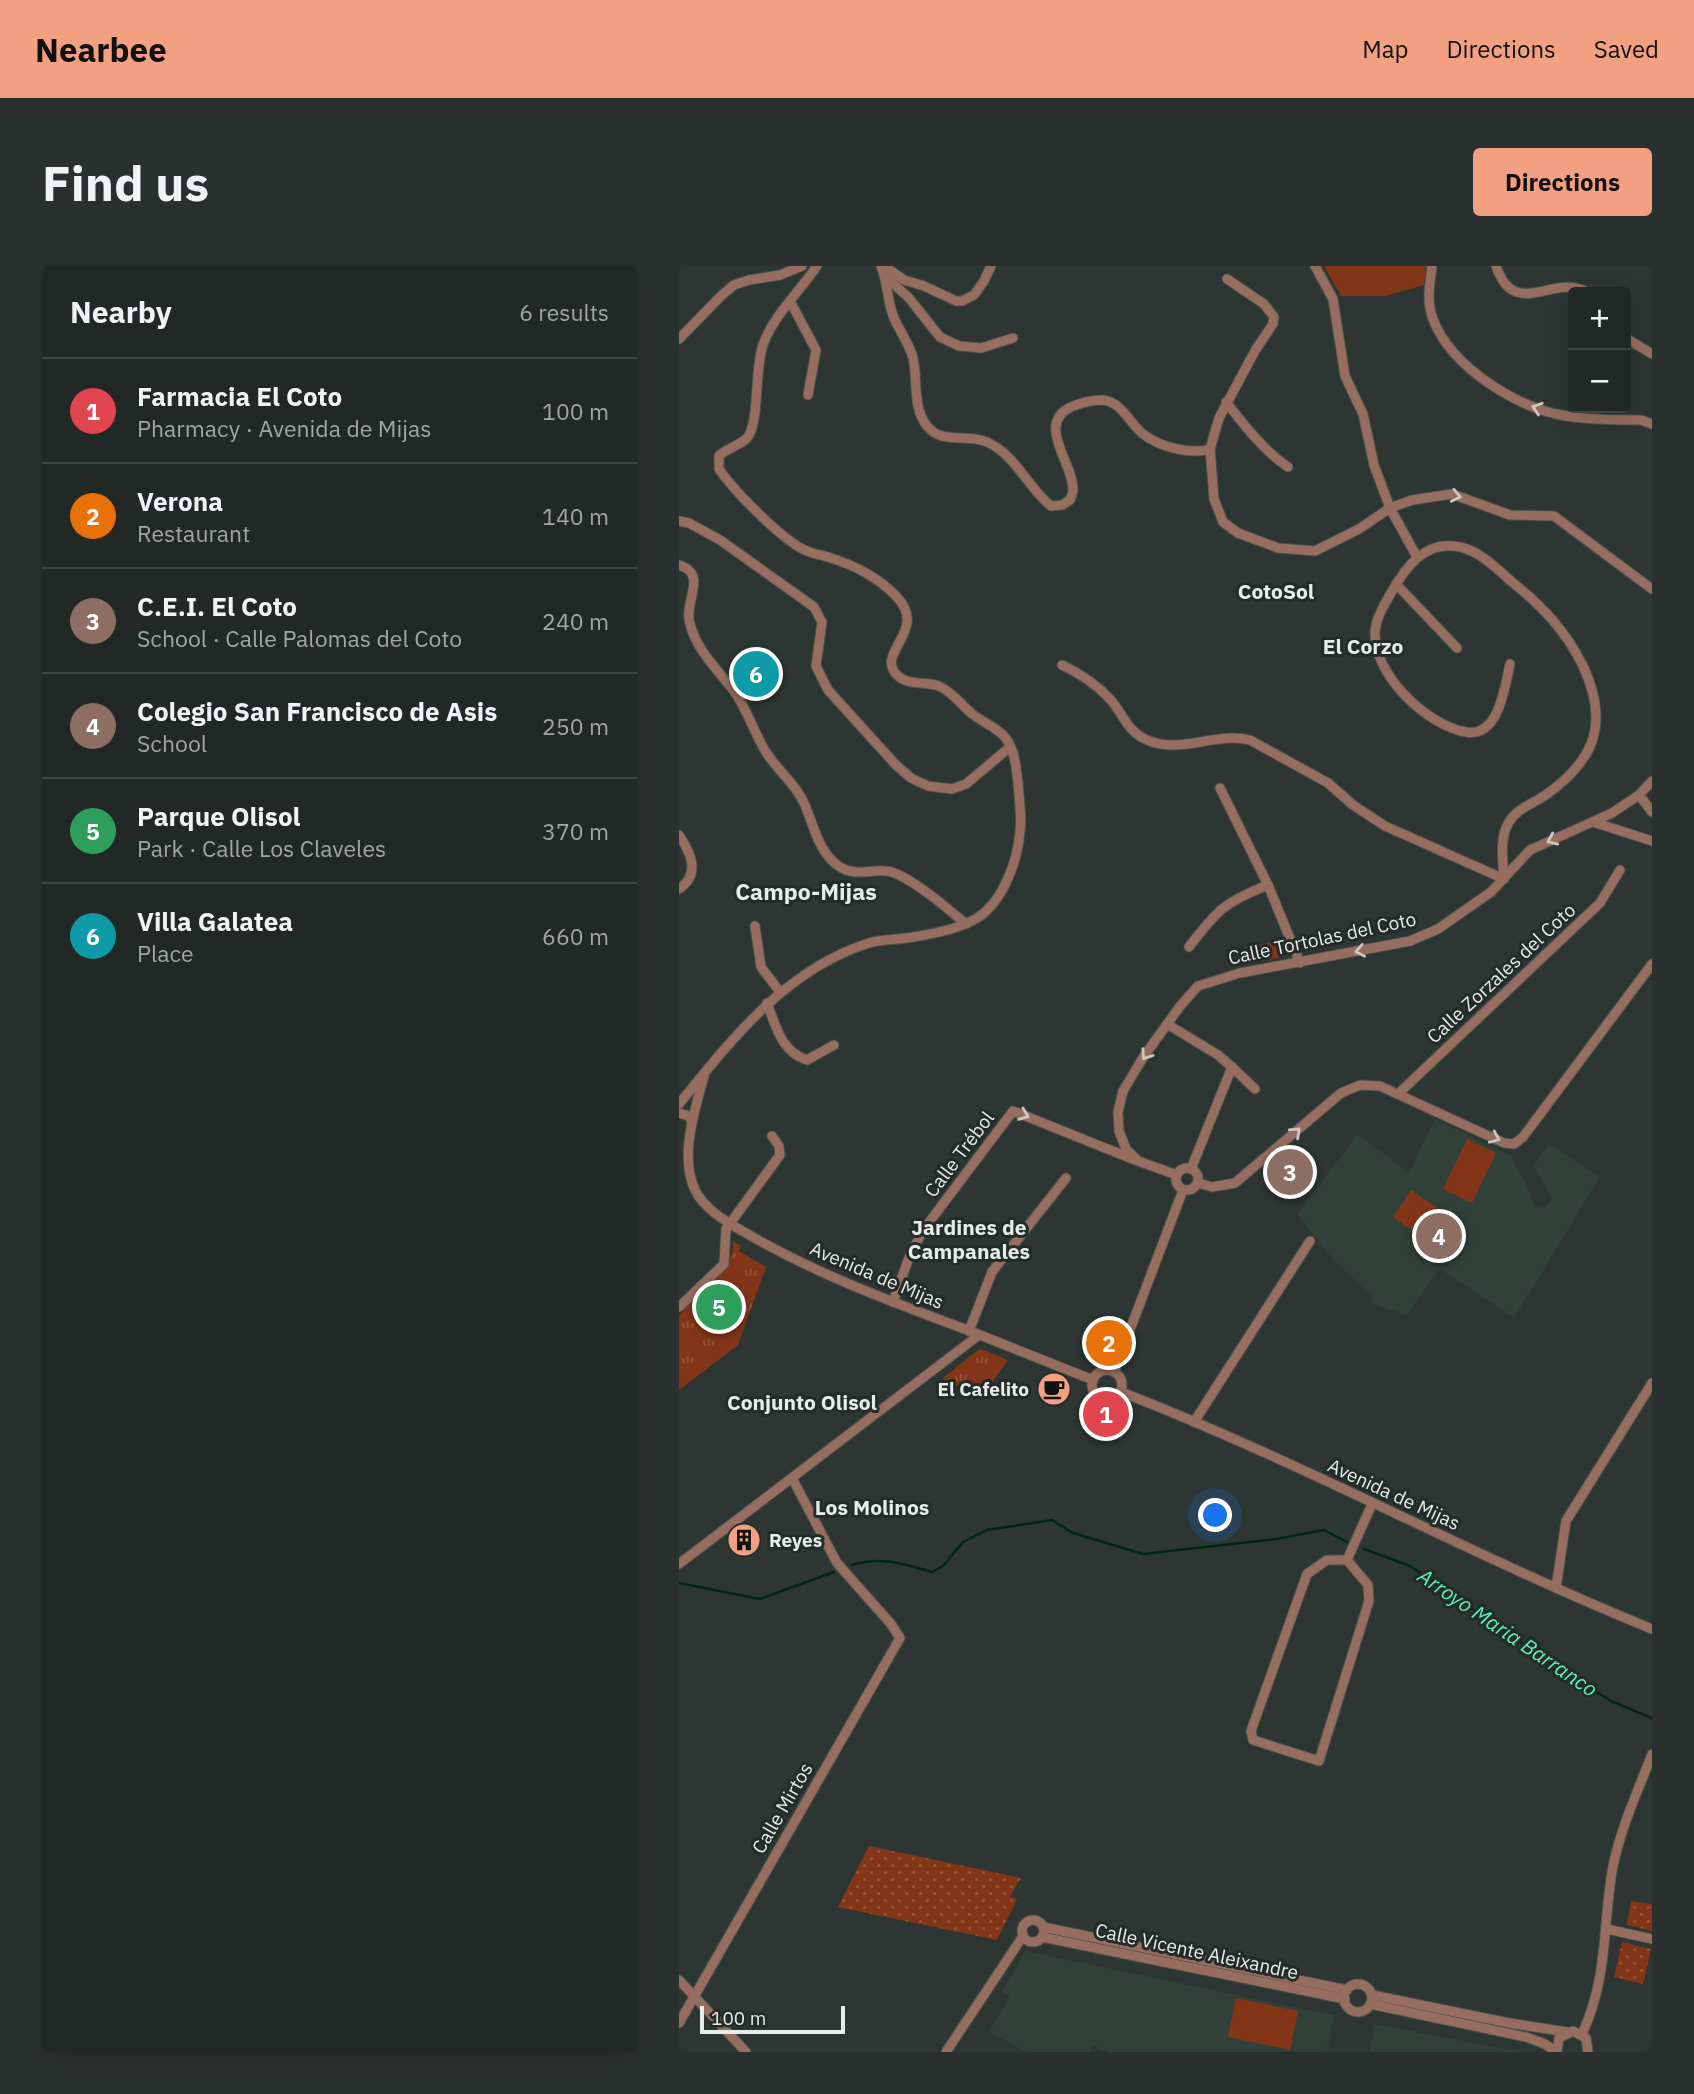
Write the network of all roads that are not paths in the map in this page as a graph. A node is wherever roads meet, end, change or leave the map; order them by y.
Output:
1 (802, 266) edge
2 (817, 266) edge
3 (883, 266) edge
4 (991, 266) edge
5 (1314, 266) edge
6 (1432, 266) edge
7 (1496, 266) edge
8 (886, 277) junction
9 (1227, 279) dead end
10 (1568, 288) edge
11 (790, 301) junction
12 (1013, 338) dead end
13 (679, 339) edge
14 (1631, 341) edge
15 (1652, 354) edge
16 (807, 395) dead end
17 (1226, 402) junction
18 (1652, 424) edge
19 (1210, 449) junction
20 (1288, 467) dead end
21 (1390, 508) junction
22 (679, 521) edge
23 (1417, 557) junction
24 (679, 565) edge
25 (1396, 584) junction
26 (1652, 589) edge
27 (1457, 648) dead end
28 (1510, 664) dead end
29 (1062, 665) dead end
30 (1010, 747) junction
31 (1652, 781) edge
32 (1220, 788) dead end
33 (1639, 795) junction
34 (1652, 812) edge
35 (1593, 822) junction
36 (679, 835) edge
37 (1652, 841) edge
38 (1620, 870) dead end
39 (1504, 879) junction
40 (1268, 885) junction
41 (679, 889) edge
42 (966, 924) junction
43 (755, 926) dead end
44 (1189, 947) dead end
45 (1300, 963) junction
46 (1652, 964) edge
47 (780, 992) junction
48 (767, 1003) junction
49 (1167, 1024) junction
50 (834, 1045) dead end
51 (1232, 1067) junction
52 (704, 1074) junction
53 (1255, 1089) dead end
54 (1398, 1094) junction
55 (679, 1104) edge
56 (679, 1113) edge
57 (692, 1122) junction
58 (772, 1136) dead end
59 (1138, 1161) junction
60 (1191, 1168) junction
61 (1177, 1175) junction
62 (1066, 1178) dead end
63 (1198, 1183) junction
64 (1183, 1190) junction
65 (730, 1223) junction
66 (1310, 1241) dead end
67 (893, 1302) junction
68 (679, 1307) edge
69 (969, 1331) junction
70 (979, 1335) junction
71 (1114, 1372) junction
72 (1093, 1380) junction
73 (1652, 1383) edge
74 (1121, 1392) junction
75 (1194, 1422) junction
76 (792, 1478) junction
77 (1372, 1504) junction
78 (1347, 1560) junction
79 (679, 1564) edge
80 (1556, 1588) junction
81 (1652, 1629) edge
82 (1652, 1754) edge
83 (1607, 1929) junction
84 (1043, 1932) junction
85 (1023, 1936) junction
86 (1652, 1939) edge
87 (679, 1980) edge
88 (1346, 1995) junction
89 (695, 1996) junction
90 (1371, 1999) junction
91 (679, 2023) edge
92 (1567, 2032) junction
93 (1582, 2034) junction
94 (743, 2051) edge
95 (946, 2052) edge
96 (1556, 2052) edge
97 (1588, 2052) edge

1 - 13 street
2 - 11 street
3 - 4 street
3 - 8 street
5 - 21 street
18 -> 6 street
7 - 10 street
8 - 12 street
8 - 19 street
9 - 17 street
11 - 16 street
11 - 30 street
14 - 15 street
17 - 19 street
17 - 20 street
19 - 21 street
21 - 23 street
21 -> 26 street
22 - 30 street
23 - 25 street
23 - 39 street
24 - 42 street
25 - 27 street
25 - 28 street
29 - 39 street
30 - 42 street
31 - 33 street, Calle Tortolas del Coto
32 - 40 street
33 - 34 street
33 - 35 street, Calle Tortolas del Coto
35 - 37 street
35 -> 39 street, Calle Tortolas del Coto
36 - 41 street
38 - 54 street, Calle Zorzales del Coto
39 -> 45 street, Calle Tortolas del Coto
40 - 44 street
40 - 45 street
42 - 47 street
43 - 47 street
45 - 49 street, Calle Tortolas del Coto
54 -> 46 street
47 - 48 street
48 - 50 street
48 - 52 street
49 - 51 street
49 -> 59 street, Calle Tortolas del Coto
51 - 53 street
51 - 60 street
52 - 55 street
52 - 57 street, Avenida de Mijas
63 -> 54 street
56 - 57 street
57 - 65 street, Avenida de Mijas
58 - 65 street
59 - 61 street
67 -> 59 street, Calle Trébol
60 - 61 street
60 - 63 street
61 - 64 street
62 - 69 street
63 - 64 street
64 - 71 street
65 - 67 street, Avenida de Mijas
65 - 68 street
66 - 75 street
67 - 69 street, Avenida de Mijas
69 - 70 street, Avenida de Mijas
70 - 72 street, Avenida de Mijas
70 - 76 street
71 - 72 street
71 - 74 street
72 - 74 street
73 - 80 street
74 - 75 street, Avenida de Mijas
75 - 77 street, Avenida de Mijas
76 - 79 street
76 - 89 street, Calle Mirtos
77 - 78 street
77 - 80 street, Avenida de Mijas
78 - 78 street
80 - 81 street, Avenida de Mijas
82 - 83 street
83 - 86 street
83 - 93 street
84 - 85 street
84 - 85 street
84 - 88 street, Calle Vicente Aleixandre
85 - 95 street
87 - 89 street
88 - 90 street, Calle Vicente Aleixandre
88 - 90 street, Calle Vicente Aleixandre
89 - 91 street, Calle Mirtos
89 - 94 street
90 - 92 street
90 - 96 street, Calle Vicente Aleixandre
92 - 93 street
92 - 96 street
93 - 97 street

